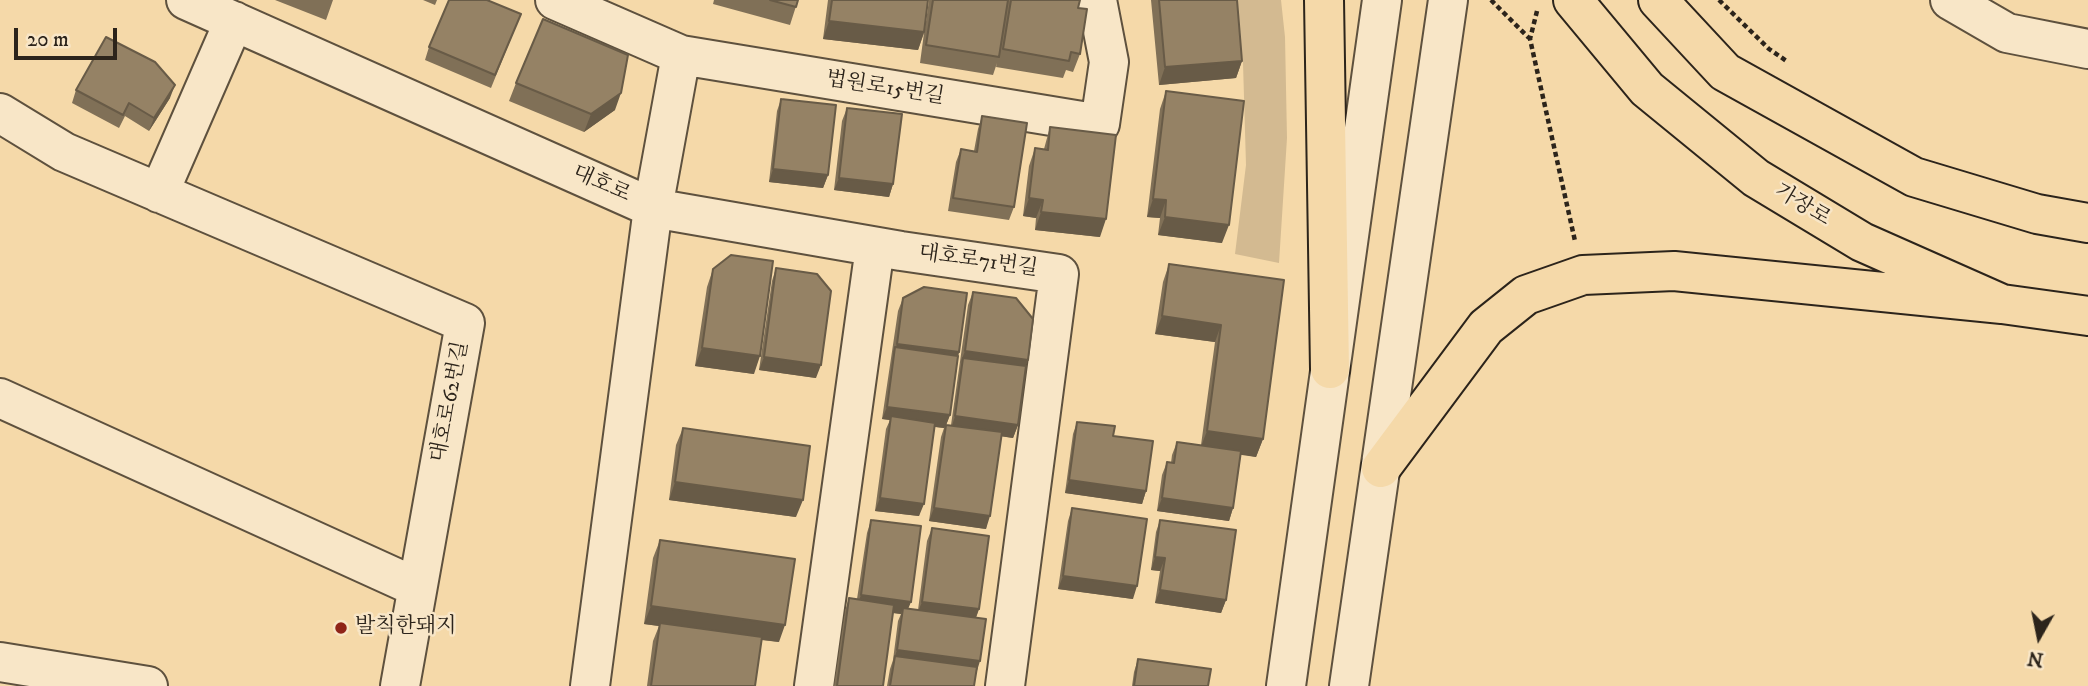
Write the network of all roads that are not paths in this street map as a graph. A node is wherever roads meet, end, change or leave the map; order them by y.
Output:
1 (186, 0) edge
2 (555, 0) edge
3 (1097, 0) edge
4 (1324, 0) edge
5 (1382, 0) edge
6 (1448, 0) edge
7 (1573, 0) edge
8 (1658, 0) edge
9 (1950, 0) edge
10 (234, 22) junction
11 (2088, 49) edge
12 (681, 55) junction
13 (0, 113) edge
14 (159, 193) junction
15 (653, 208) junction
16 (2088, 223) edge
17 (875, 247) junction
18 (2002, 304) junction
19 (2088, 316) edge
20 (1330, 369) junction
21 (0, 398) edge
22 (1381, 468) junction
23 (416, 587) junction
24 (0, 662) edge
25 (148, 686) edge
26 (400, 686) edge
27 (590, 686) edge
28 (814, 686) edge
29 (1005, 686) edge
30 (1286, 686) edge
31 (1349, 686) edge

1 - 10 street, 대호로
2 - 12 street, 법원로15번길
3 - 12 street, 법원로15번길
4 - 20 main road
5 - 20 street
6 - 22 street
7 - 18 main road, 가장로
8 - 16 main road
9 - 11 street
10 - 14 street
10 - 15 street, 대호로
12 - 15 street
13 - 14 street, 대호로62번길
14 - 23 street, 대호로62번길
15 - 17 street, 대호로71번길
15 - 27 street, 대호로
17 - 28 street
17 - 29 street, 대호로71번길
18 - 19 main road, 가장로
18 - 22 main road
20 - 30 street
21 - 23 street
22 - 31 street
23 - 26 street, 대호로62번길
24 - 25 street

